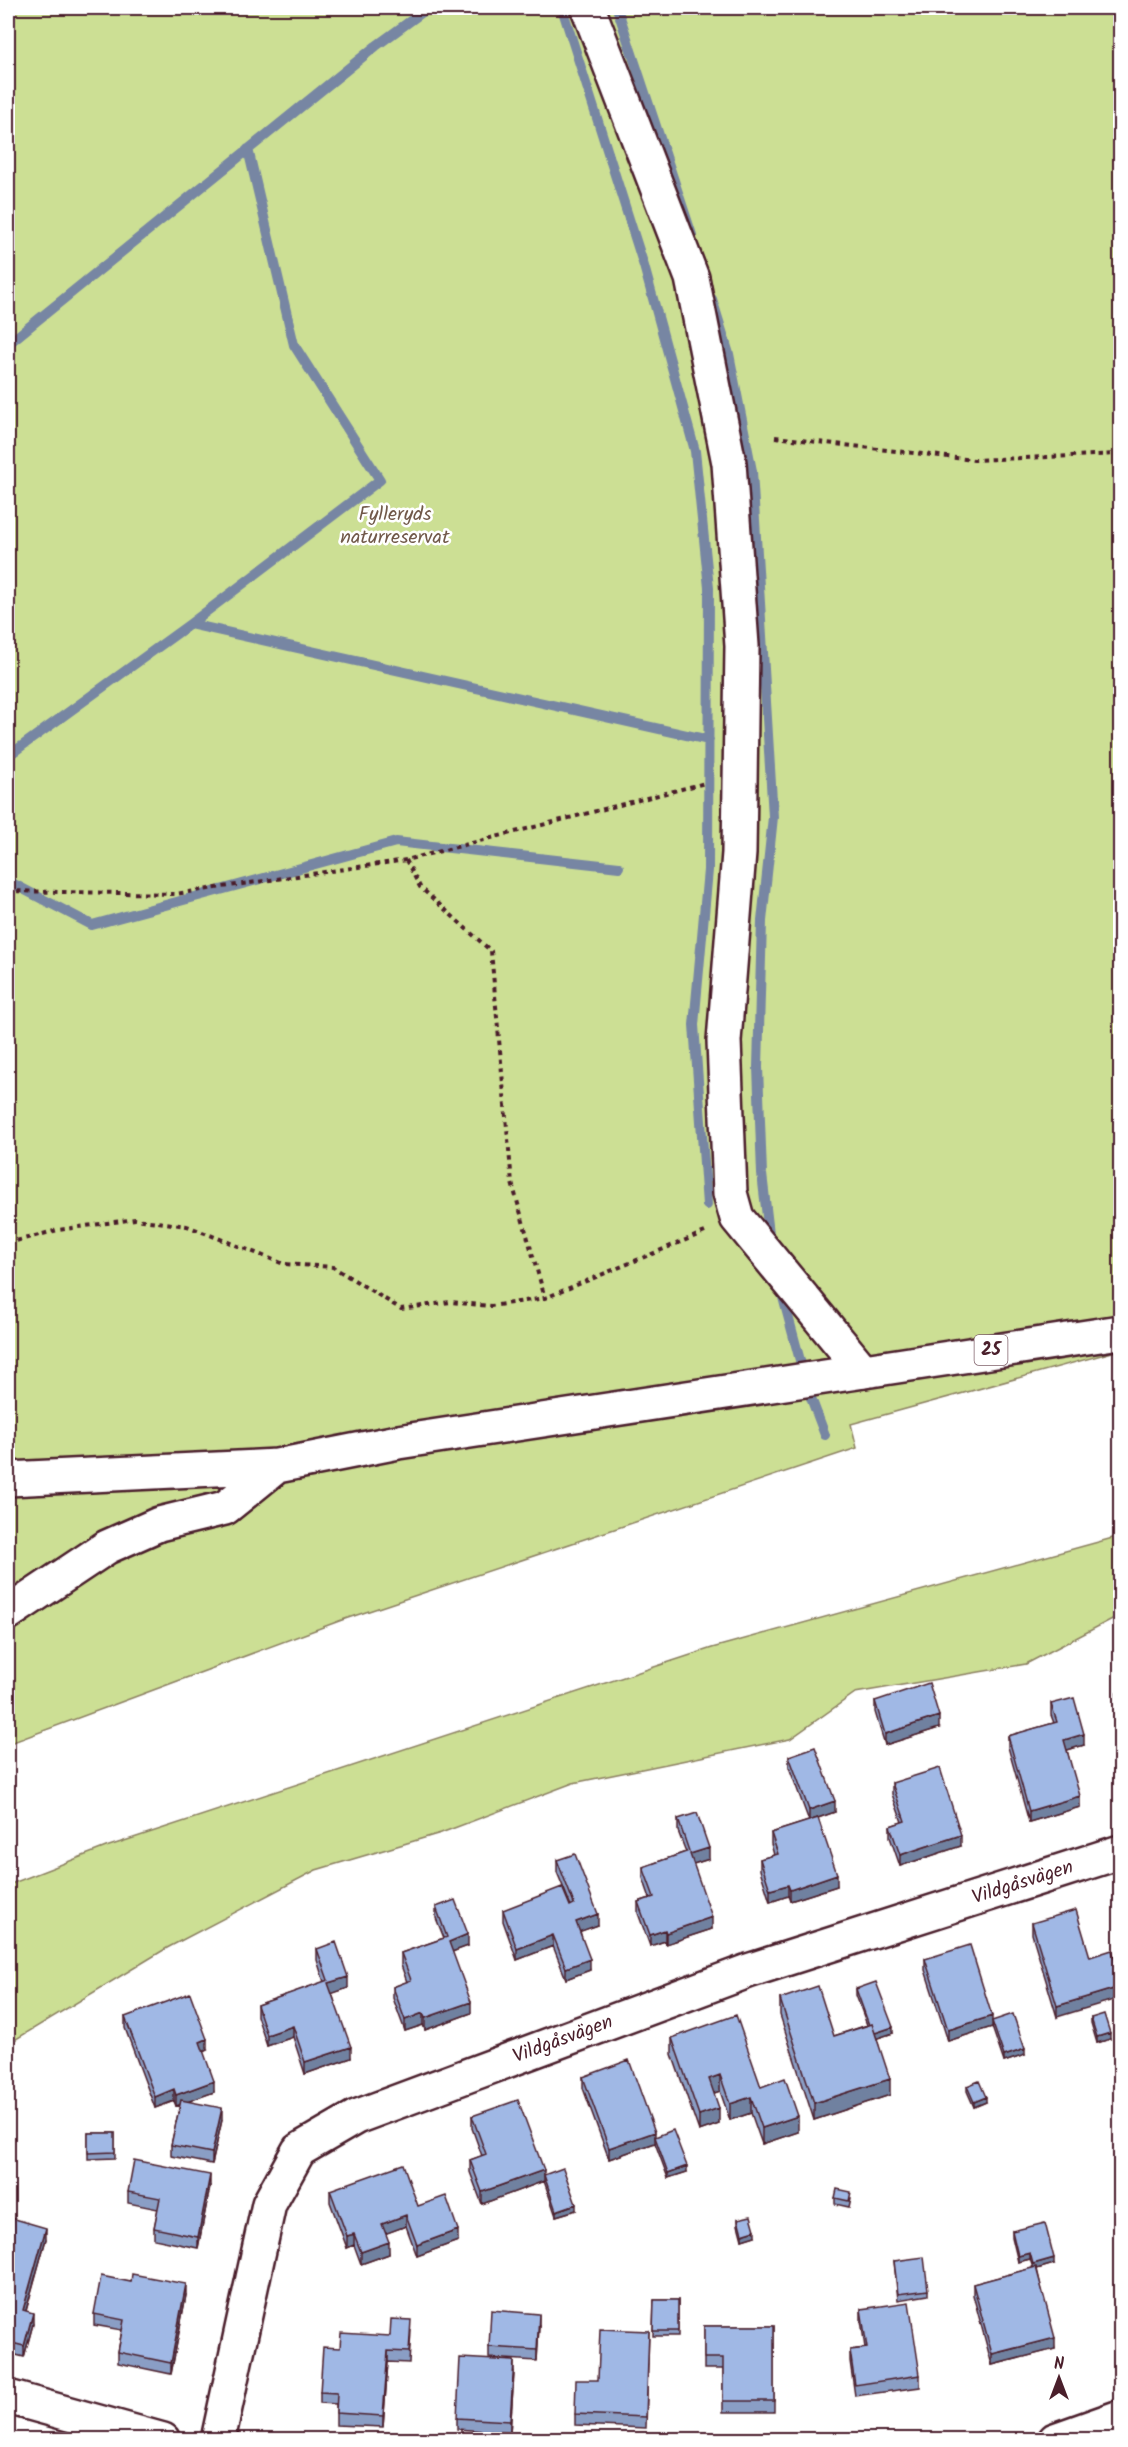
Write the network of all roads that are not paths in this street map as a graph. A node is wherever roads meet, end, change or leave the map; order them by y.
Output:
1 (588, 8) edge
2 (1120, 1332) edge
3 (862, 1371) junction
4 (277, 1466) junction
5 (8, 1479) edge
6 (8, 1613) edge
7 (1120, 1852) edge
8 (8, 2397) edge
9 (1120, 2417) edge
10 (163, 2439) edge
11 (218, 2439) edge
12 (1055, 2439) edge

1 - 3 main road
2 - 3 main road, 25
3 - 4 main road
4 - 5 main road
4 - 6 main road
7 - 11 main road, Vildgåsvägen
8 - 10 main road
9 - 12 main road

